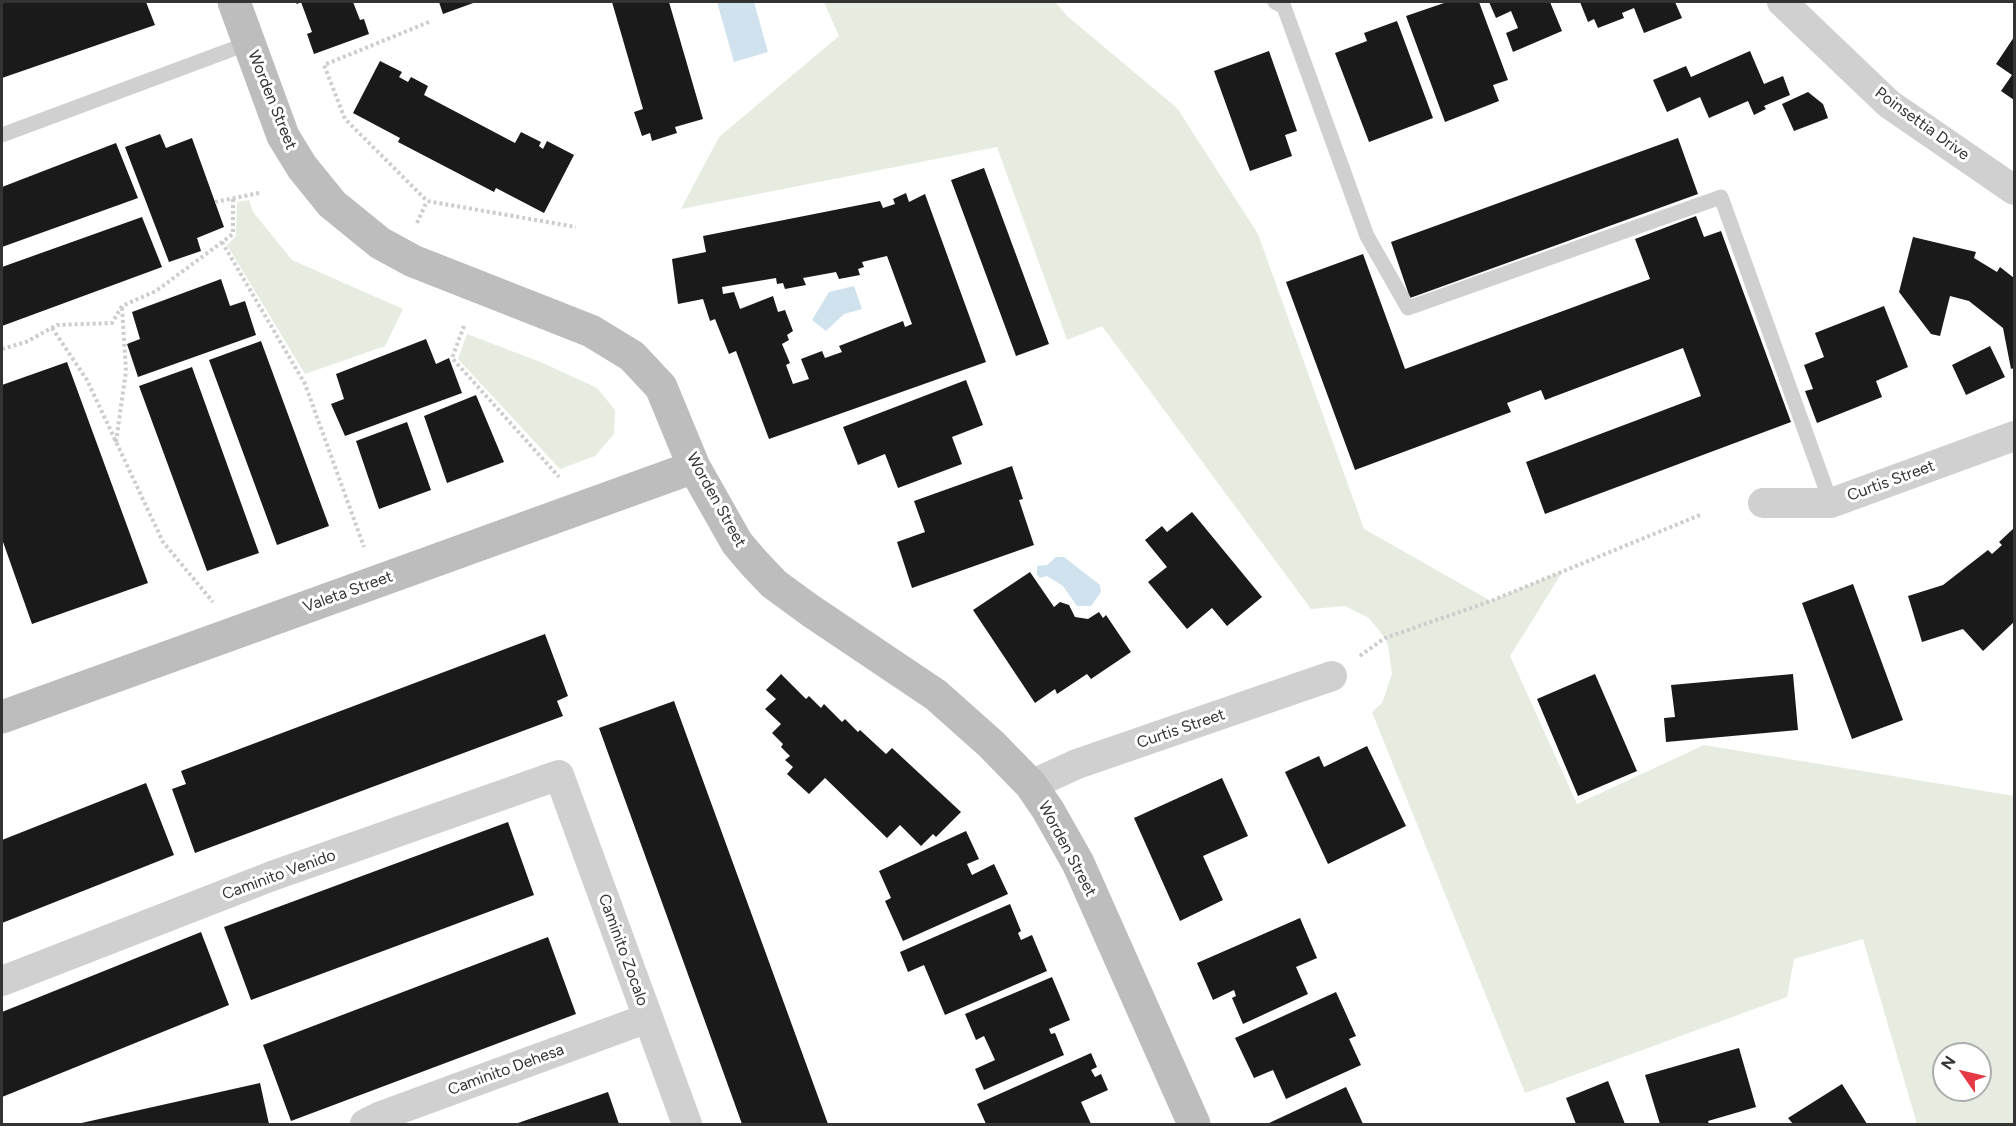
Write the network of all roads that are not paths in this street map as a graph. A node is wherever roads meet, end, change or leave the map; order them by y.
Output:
1 (234, 2) edge
2 (1275, 2) edge
3 (1782, 2) edge
4 (249, 43) junction
5 (2, 135) edge
6 (2014, 190) edge
7 (2014, 436) edge
8 (694, 466) junction
9 (1763, 503) dead end
10 (1831, 503) junction
11 (1332, 676) road end
12 (2, 717) edge
13 (559, 775) joint
14 (1031, 785) junction
15 (2, 981) edge
16 (648, 1018) junction
17 (365, 1125) edge
18 (687, 1125) edge
19 (1194, 1125) edge

1 - 4 street, Worden Street
2 - 10 lane
3 - 6 street, Poinsettia Drive
4 - 5 lane
4 - 8 street, Worden Street
7 - 10 street, Curtis Street
8 - 12 street, Valeta Street
8 - 14 street, Worden Street
9 - 10 street, Curtis Street
11 - 14 street, Curtis Street
13 - 15 street, Caminito Venido
13 - 16 street, Caminito Zocalo
14 - 19 street, Worden Street
16 - 17 street, Caminito Dehesa
16 - 18 street, Caminito Zocalo

